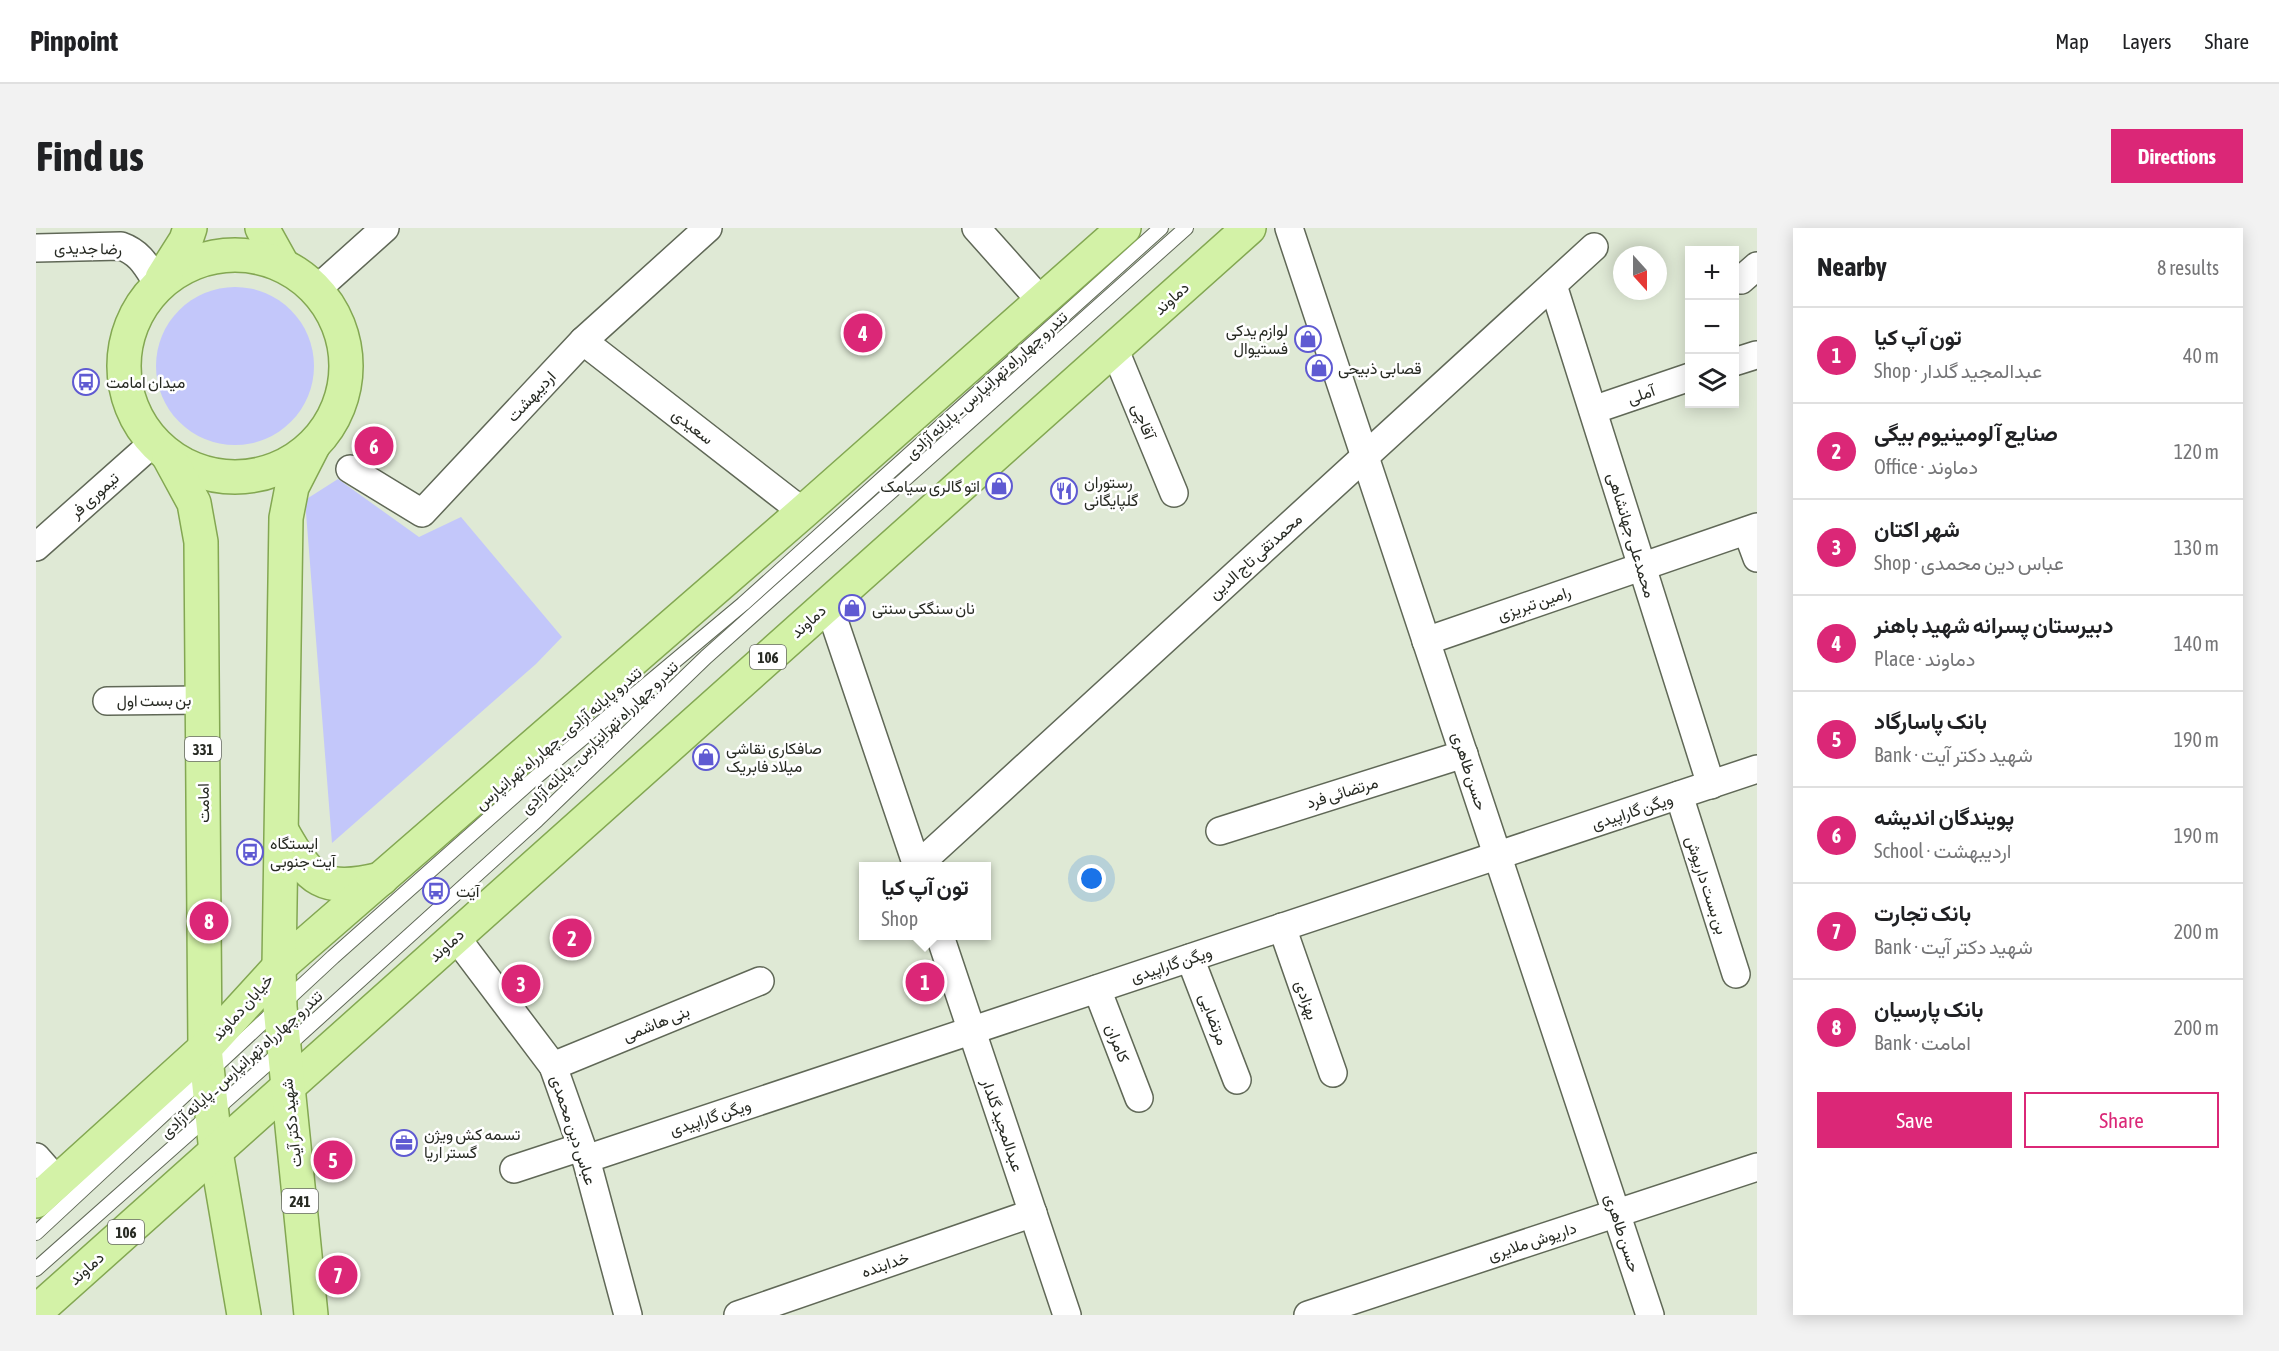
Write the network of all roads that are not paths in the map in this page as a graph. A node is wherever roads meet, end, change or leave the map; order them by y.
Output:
1 (190, 228) edge
2 (262, 228) edge
3 (385, 228) edge
4 (708, 228) edge
5 (976, 228) edge
6 (1124, 228) edge
7 (1161, 228) edge
8 (1186, 228) edge
9 (1248, 228) edge
10 (1289, 228) edge
11 (36, 248) edge
12 (1594, 248) dead end
13 (282, 264) junction
14 (158, 284) junction
15 (1553, 285) junction
16 (317, 289) junction
17 (1041, 301) junction
18 (583, 341) junction
19 (1114, 348) junction
20 (1685, 378) edge
21 (1593, 410) junction
22 (313, 446) junction
23 (161, 450) junction
24 (1365, 456) junction
25 (350, 468) dead end
26 (1174, 493) dead end
27 (803, 512) junction
28 (1752, 529) edge
29 (36, 547) edge
30 (1757, 558) edge
31 (1642, 566) junction
32 (828, 603) junction
33 (1426, 641) junction
34 (202, 700) junction
35 (106, 701) dead end
36 (1464, 754) junction
37 (1757, 769) edge
38 (1710, 784) junction
39 (1679, 795) junction
40 (282, 831) junction
41 (1220, 831) dead end
42 (1497, 855) junction
43 (916, 862) edge
44 (921, 862) edge
45 (381, 879) junction
46 (1282, 927) junction
47 (455, 936) junction
48 (941, 940) edge
49 (1190, 958) junction
50 (279, 967) junction
51 (1736, 974) dead end
52 (760, 981) dead end
53 (1097, 989) junction
54 (280, 1007) junction
55 (972, 1030) junction
56 (284, 1049) junction
57 (207, 1060) junction
58 (553, 1066) junction
59 (1333, 1073) dead end
60 (1237, 1080) dead end
61 (288, 1087) junction
62 (1139, 1098) dead end
63 (212, 1113) junction
64 (216, 1152) junction
65 (583, 1153) junction
66 (36, 1157) edge
67 (1757, 1167) edge
68 (514, 1169) dead end
69 (47, 1191) edge
70 (1033, 1213) junction
71 (1616, 1213) junction
72 (36, 1233) edge
73 (36, 1269) edge
74 (1345, 1309) edge
75 (36, 1312) edge
76 (244, 1315) edge
77 (311, 1315) edge
78 (628, 1315) edge
79 (738, 1315) edge
80 (1067, 1315) edge
81 (1308, 1315) edge
82 (1650, 1315) edge

1 - 14 main road
2 - 13 main road
3 - 16 street
4 - 18 street, اردیبهشت
5 - 17 street
6 - 17 main road
7 - 54 lane, تندرو پایانه آزادی ـ چهارراه تهرانپارس
8 - 56 lane, تندرو چهارراه تهرانپارس ـ پایانه آزادی
9 - 19 main road, دماوند / 106
10 - 24 street, حسن طاهری
11 - 14 street, رضا جدیدی
12 - 15 street, محمدتقی تاج الدین
13 - 14 main road
13 - 16 main road
14 - 23 main road
15 - 21 street, محمدعلی جهانشاهی
15 - 24 street, محمدتقی تاج الدین
16 - 22 main road
17 - 27 main road
18 - 25 street, اردیبهشت
18 - 27 street, سعیدی
19 - 26 street, آقاچی
19 - 32 main road, دماوند / 106
20 - 21 street, آملی
21 - 31 street, محمدعلی جهانشاهی
22 - 23 main road
22 - 40 main road
23 - 29 street, تیموری فر
23 - 34 main road, امامت / 331
24 - 33 street, حسن طاهری
24 - 44 street, محمدتقی تاج الدین
27 - 45 main road
28 - 30 street
28 - 31 street, رامین تبریزی
31 - 33 street, رامین تبریزی
31 - 38 street, محمدعلی جهانشاهی
32 - 43 street
32 - 47 main road, دماوند / 106
33 - 36 street, حسن طاهری
34 - 35 street, بن بست اول
34 - 57 main road, امامت / 331
36 - 41 street, مرتضائی فرد
36 - 42 street, حسن طاهری
37 - 38 street, ویگن گاراپیدی
38 - 39 street, ویگن گاراپیدی
39 - 42 street, ویگن گاراپیدی
39 - 51 street, بن بست داریوش
40 - 45 main road
40 - 50 main road
42 - 46 street, ویگن گاراپیدی
42 - 71 street, حسن طاهری
45 - 50 main road
46 - 49 street, ویگن گاراپیدی
46 - 59 street, بهزادی
47 - 58 street, عباس دین محمدی
47 - 61 main road, دماوند / 106
48 - 55 street, عبدالمجید گلدار
49 - 53 street, ویگن گاراپیدی
49 - 60 street, مرتضایی
50 - 54 main road, شهید دکتر آیت / 241
50 - 57 main road, خیابان دماوند
52 - 58 street, بنی هاشمی
53 - 55 street, ویگن گاراپیدی
53 - 62 street, کامران
54 - 56 main road, شهید دکتر آیت / 241
54 - 57 lane, تندرو پایانه آزادی ـ چهارراه تهرانپارس
55 - 65 street, ویگن گاراپیدی
55 - 70 street, عبدالمجید گلدار
56 - 61 main road, شهید دکتر آیت / 241
56 - 63 lane, تندرو چهارراه تهرانپارس ـ پایانه آزادی
57 - 63 main road
57 - 69 main road
57 - 72 lane, تندرو پایانه آزادی ـ چهارراه تهرانپارس
58 - 65 street, عباس دین محمدی
61 - 64 main road, 106
61 - 77 main road, شهید دکتر آیت / 241
63 - 64 main road
63 - 73 lane, تندرو چهارراه تهرانپارس ـ پایانه آزادی
64 - 75 main road, دماوند / 106
64 - 76 main road
65 - 68 street, ویگن گاراپیدی
65 - 78 street, عباس دین محمدی
66 - 69 street
67 - 71 street, داریوش ملایری
70 - 79 street, خدابنده
70 - 80 street, عبدالمجید گلدار
71 - 74 street, داریوش ملایری
71 - 82 street, حسن طاهری
74 - 81 street, داریوش ملایری

